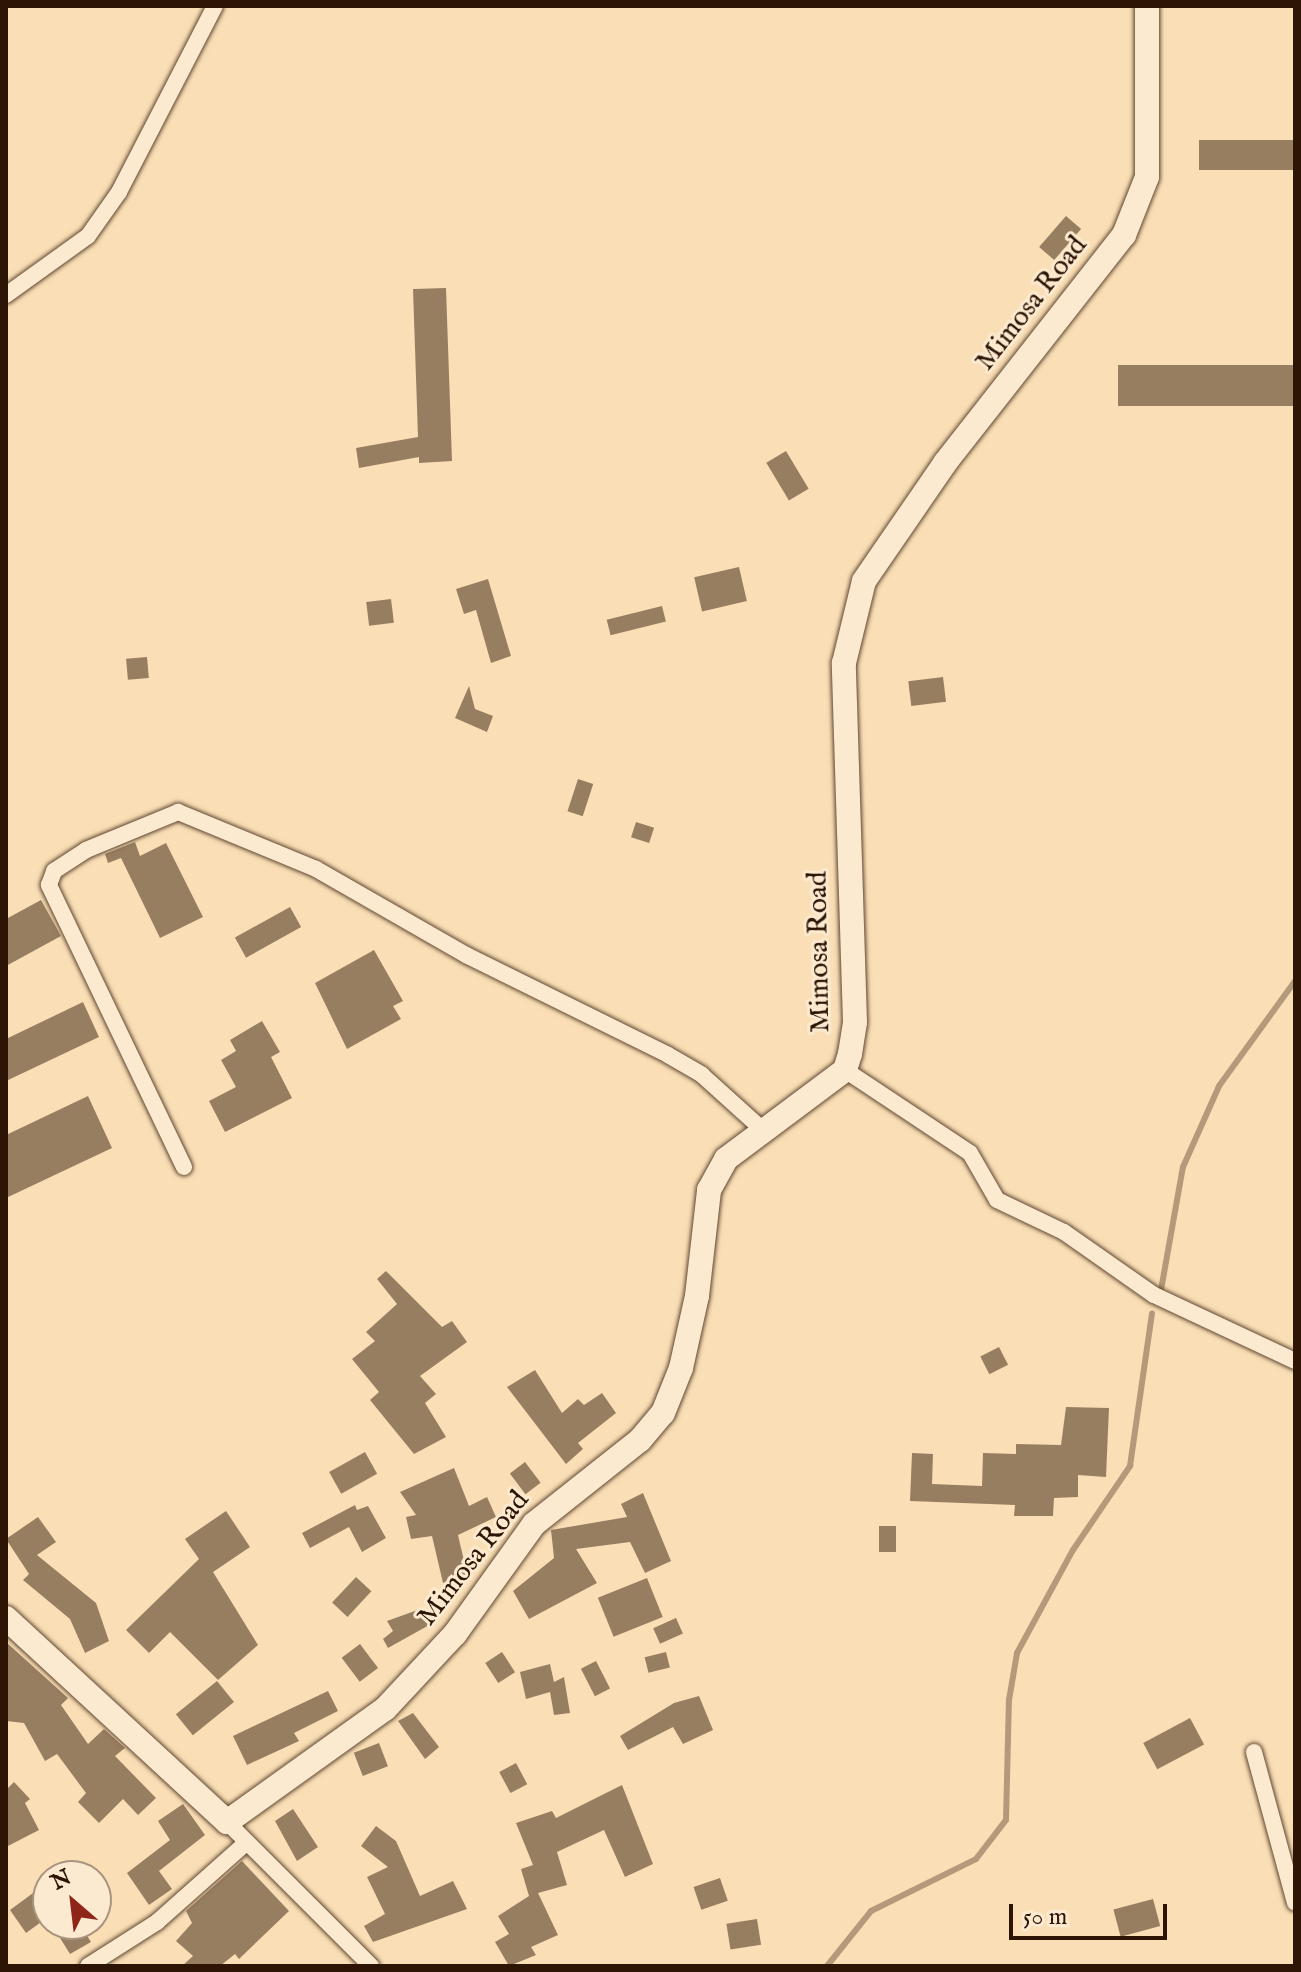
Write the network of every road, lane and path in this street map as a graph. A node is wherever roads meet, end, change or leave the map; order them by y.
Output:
1 (215, 6) edge
2 (1147, 6) edge
3 (6, 295) edge
4 (845, 1070) junction
5 (764, 1131) junction
6 (184, 1167) dead end
7 (1295, 1361) edge
8 (6, 1618) edge
9 (1254, 1752) dead end
10 (227, 1822) junction
11 (247, 1842) junction
12 (1295, 1903) edge
13 (88, 1966) edge
14 (371, 1966) edge

1 - 3 street
2 - 4 street, Mimosa Road
4 - 5 street, Mimosa Road
4 - 7 street
5 - 6 street
5 - 10 street, Mimosa Road
8 - 10 street
9 - 12 street
10 - 11 street
11 - 13 street
11 - 14 street

